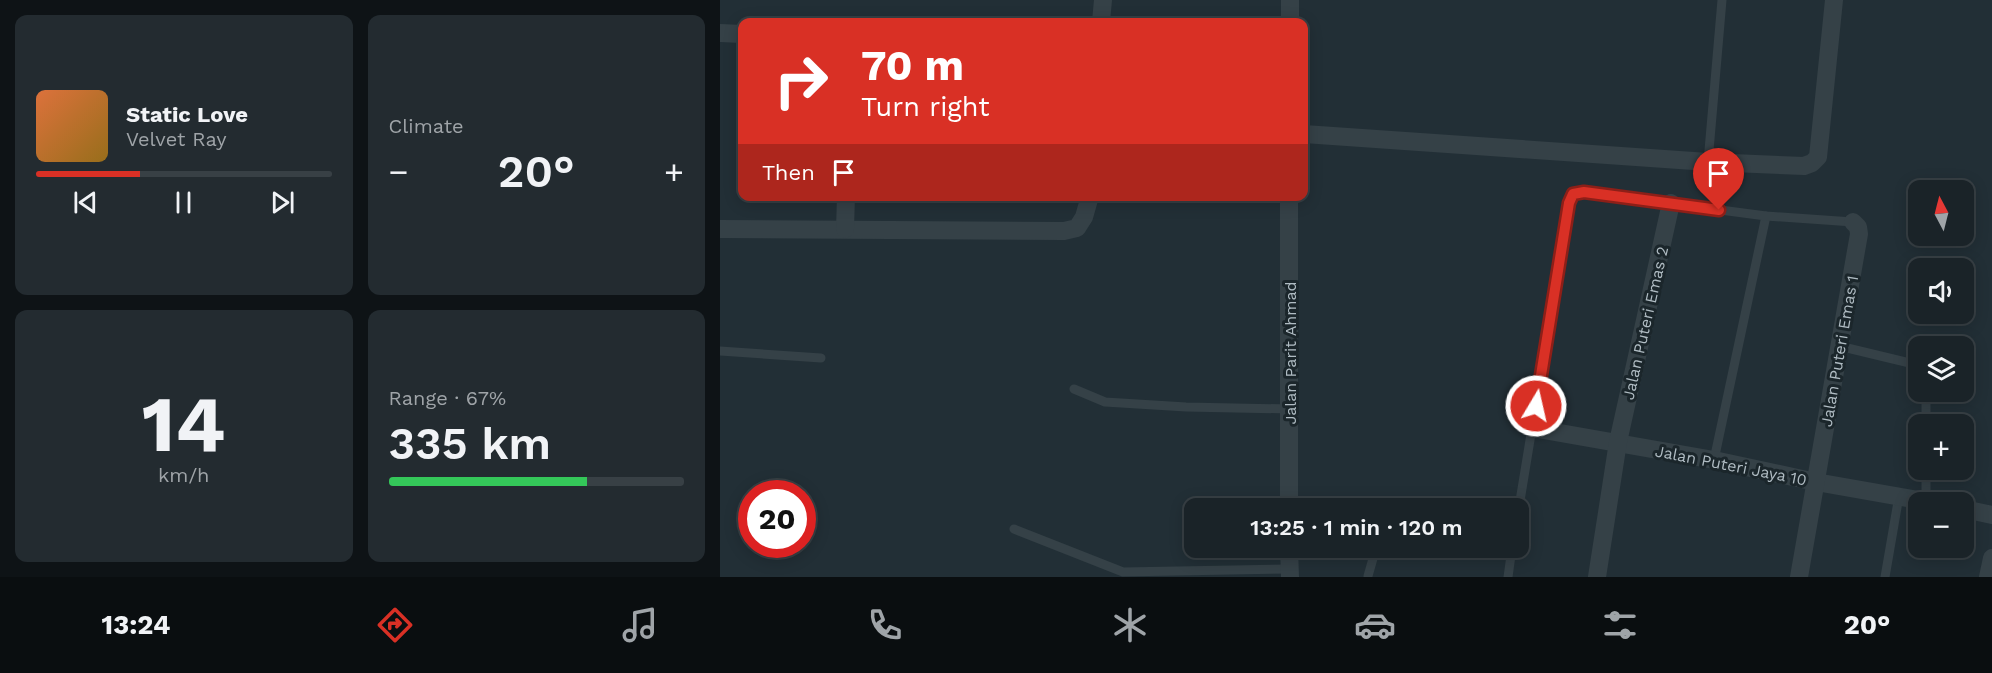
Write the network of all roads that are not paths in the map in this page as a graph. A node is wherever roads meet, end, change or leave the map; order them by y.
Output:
1 (1103, 0) edge
2 (1290, 0) edge
3 (1722, 0) edge
4 (1834, 0) edge
5 (1101, 18) edge
6 (1290, 18) edge
7 (720, 33) edge
8 (738, 34) edge
9 (1308, 134) edge
10 (1708, 162) junction
11 (846, 201) edge
12 (1089, 201) edge
13 (1289, 201) edge
14 (1671, 203) junction
15 (1766, 216) junction
16 (1853, 222) joint
17 (720, 229) edge
18 (845, 229) junction
19 (1839, 346) junction
20 (720, 351) edge
21 (821, 358) dead end
22 (1908, 363) edge
23 (1074, 389) dead end
24 (1290, 409) junction
25 (1532, 428) junction
26 (1618, 442) junction
27 (1714, 460) junction
28 (1816, 482) junction
29 (1899, 496) junction
30 (1289, 498) edge
31 (1520, 498) edge
32 (1908, 498) edge
33 (1974, 511) edge
34 (1992, 515) edge
35 (1014, 529) dead end
36 (1373, 558) edge
37 (1511, 558) edge
38 (1992, 558) edge
39 (1290, 573) edge
40 (1363, 577) edge
41 (1368, 577) edge
42 (1508, 577) edge
43 (1597, 577) edge
44 (1799, 577) edge
45 (1885, 577) edge
46 (1988, 577) edge

1 - 5 street
2 - 6 street
3 - 10 lane
4 - 10 street
7 - 8 street
9 - 10 street
11 - 18 street
12 - 18 street
13 - 24 street, Jalan Parit Ahmad
14 - 15 lane
14 - 25 lane
14 - 26 street, Jalan Puteri Emas 2
15 - 16 lane
15 - 27 lane
16 - 19 street, Jalan Puteri Emas 1
17 - 18 street
19 - 22 lane
19 - 28 street, Jalan Puteri Emas 1
20 - 21 lane
23 - 24 lane
24 - 30 street, Jalan Parit Ahmad
25 - 26 street, Jalan Puteri Jaya 10
25 - 31 lane
26 - 27 street, Jalan Puteri Jaya 10
26 - 43 street, Jalan Puteri Emas 2
27 - 28 street, Jalan Puteri Jaya 10
28 - 29 street, Jalan Puteri Jaya 10
28 - 44 street, Jalan Puteri Emas 1
29 - 32 street, Jalan Puteri Jaya 10
29 - 45 lane
33 - 34 street
35 - 39 lane
36 - 41 lane
37 - 42 lane
38 - 46 street
40 - 41 lane

